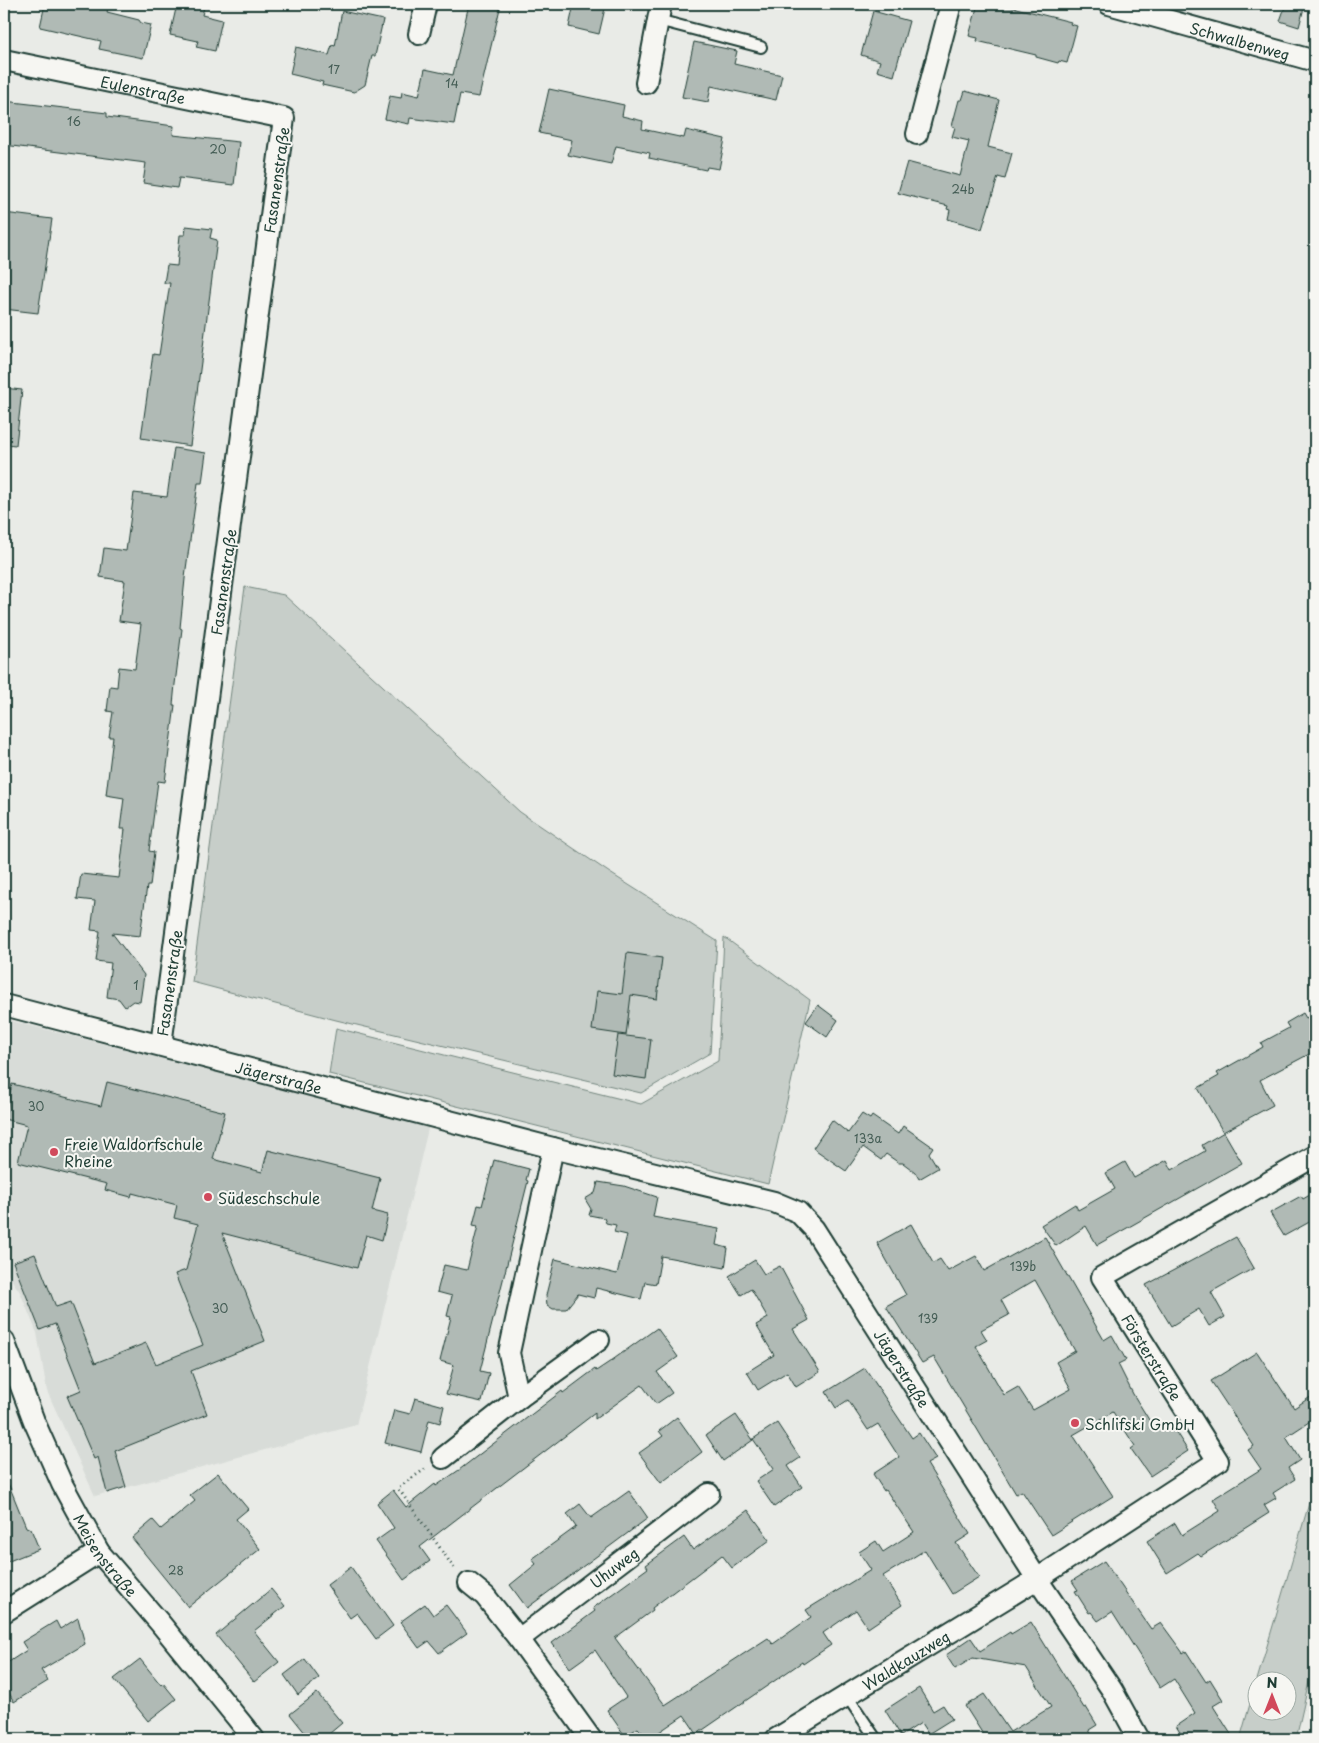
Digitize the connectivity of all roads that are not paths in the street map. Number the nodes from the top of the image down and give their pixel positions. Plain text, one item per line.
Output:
1 (426, 4) edge
2 (952, 4) edge
3 (1109, 4) edge
4 (660, 12) edge
5 (419, 34) dead end
6 (762, 47) dead end
7 (4, 60) edge
8 (1315, 61) edge
9 (646, 83) dead end
10 (284, 118) joint
11 (917, 134) dead end
12 (4, 1005) edge
13 (161, 1045) junction
14 (554, 1148) junction
15 (1315, 1156) edge
16 (4, 1340) edge
17 (599, 1340) dead end
18 (519, 1398) junction
19 (442, 1458) road end
20 (709, 1494) dead end
21 (99, 1552) junction
22 (1037, 1579) junction
23 (469, 1583) road end
24 (4, 1612) edge
25 (519, 1639) junction
26 (848, 1696) junction
27 (254, 1739) edge
28 (592, 1739) edge
29 (776, 1739) edge
30 (876, 1739) edge
31 (1139, 1739) edge

1 - 5 street
2 - 11 street
3 - 8 street, Schwalbenweg
4 - 6 lane
4 - 9 street
7 - 10 street, Eulenstraße
10 - 13 street, Fasanenstraße
12 - 13 street, Jägerstraße
13 - 14 street, Jägerstraße
14 - 18 street
14 - 22 street, Jägerstraße
15 - 22 street, Försterstraße
16 - 21 street, Meisenstraße
17 - 18 street
18 - 19 street
20 - 25 street, Uhuweg
21 - 24 street
21 - 27 street, Meisenstraße
22 - 26 street, Waldkauzweg
22 - 31 street, Jägerstraße
23 - 25 street
25 - 28 street
26 - 29 street, Waldkauzweg
26 - 30 lane

